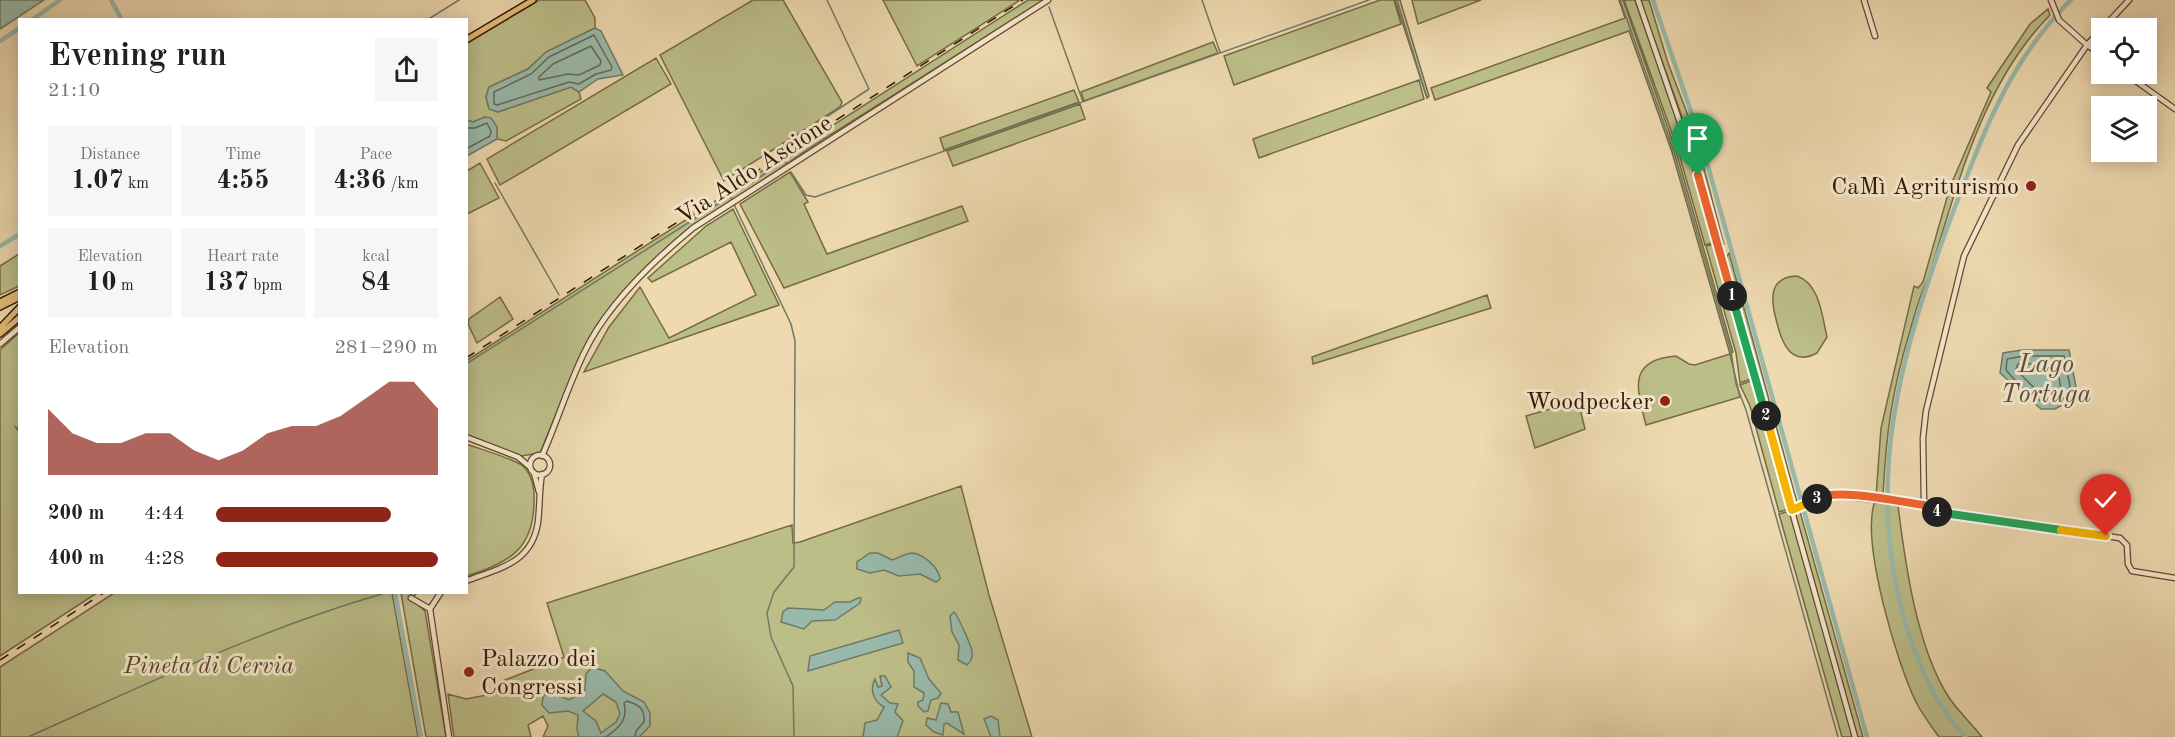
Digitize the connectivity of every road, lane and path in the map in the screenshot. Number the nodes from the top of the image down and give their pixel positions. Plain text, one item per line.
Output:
1 (533, 0) edge
2 (1048, 0) edge
3 (1638, 0) edge
4 (1864, 0) edge
5 (2129, 0) edge
6 (2052, 2) edge
7 (1875, 36) dead end
8 (468, 38) edge
9 (2087, 45) junction
10 (2091, 48) edge
11 (2140, 84) edge
12 (2175, 109) edge
13 (18, 293) edge
14 (18, 298) edge
15 (0, 302) edge
16 (0, 307) edge
17 (18, 309) edge
18 (18, 319) edge
19 (0, 328) edge
20 (18, 329) edge
21 (0, 334) edge
22 (0, 344) edge
23 (551, 435) junction
24 (468, 438) edge
25 (542, 456) junction
26 (518, 458) junction
27 (533, 458) junction
28 (548, 460) junction
29 (530, 467) junction
30 (534, 473) junction
31 (542, 474) junction
32 (540, 501) junction
33 (1924, 505) junction
34 (1794, 509) junction
35 (2175, 578) edge
36 (468, 580) edge
37 (440, 594) edge
38 (411, 598) dead end
39 (430, 609) junction
40 (449, 737) edge
41 (1855, 737) edge

1 - 8 main road
2 - 23 street, Via Aldo Ascione
3 - 34 street
4 - 7 street
5 - 9 street
6 - 9 street
9 - 10 street
9 - 33 street
11 - 12 street
13 - 15 main road
14 - 16 main road
17 - 19 main road
18 - 21 main road
20 - 22 street
23 - 25 street, Via Aldo Ascione
23 - 28 street, Via Aldo Ascione
24 - 26 street
25 - 27 street
25 - 28 street
26 - 27 street
26 - 29 street
27 - 29 street
28 - 31 street
29 - 30 street
30 - 31 street
30 - 32 street
31 - 32 street
32 - 36 street
33 - 34 street
33 - 35 street
34 - 41 street
37 - 39 street
38 - 39 street
39 - 40 street

